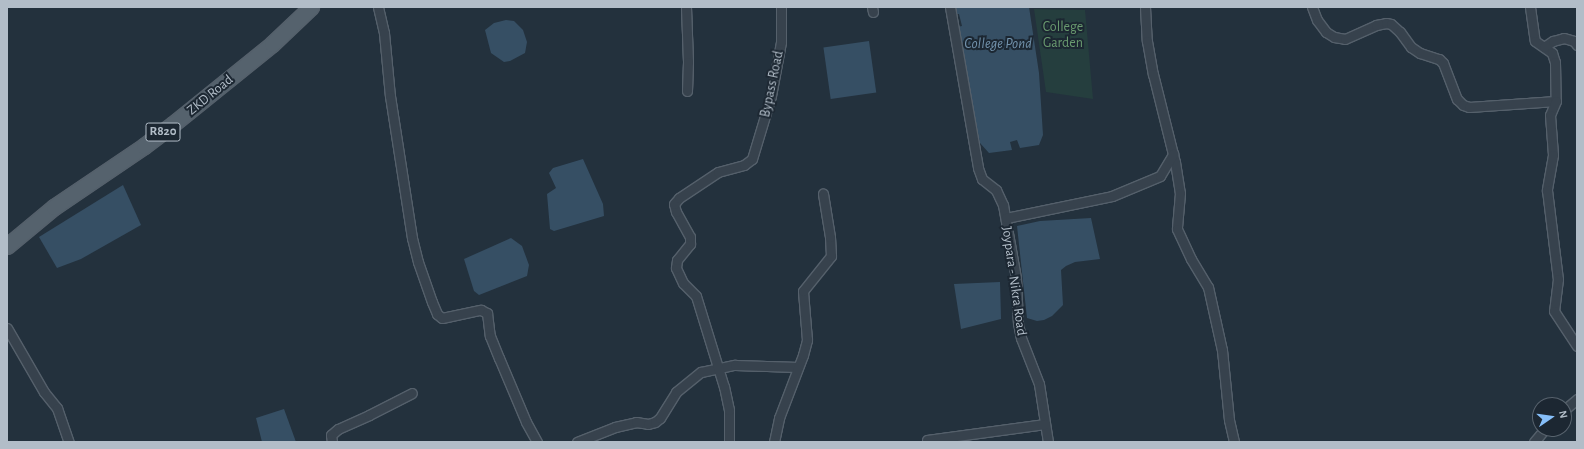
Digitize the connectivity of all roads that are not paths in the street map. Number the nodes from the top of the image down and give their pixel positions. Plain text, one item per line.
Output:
1 (311, 7) edge
2 (378, 7) edge
3 (686, 7) edge
4 (781, 7) edge
5 (950, 7) edge
6 (1145, 7) edge
7 (1312, 7) edge
8 (1530, 7) edge
9 (1577, 45) edge
10 (1544, 47) junction
11 (687, 91) dead end
12 (1556, 101) junction
13 (1173, 154) junction
14 (823, 194) dead end
15 (1006, 218) junction
16 (7, 246) edge
17 (7, 328) edge
18 (1577, 346) edge
19 (798, 367) junction
20 (717, 368) junction
21 (412, 393) dead end
22 (1045, 424) junction
23 (927, 440) dead end
24 (68, 442) edge
25 (332, 442) edge
26 (537, 442) edge
27 (577, 442) edge
28 (729, 442) edge
29 (774, 442) edge
30 (1048, 442) edge
31 (1234, 442) edge

1 - 16 main road, ZKD Road / R820
2 - 26 street
3 - 11 street
4 - 20 street, Bypass Road
5 - 15 street, Joypara - Nikra Road
6 - 13 street
7 - 12 street
8 - 10 street
9 - 10 street
10 - 12 street
12 - 18 street
13 - 15 street
13 - 31 street
14 - 19 street
15 - 22 street, Joypara - Nikra Road
17 - 24 street
19 - 20 street
19 - 29 street
20 - 27 street
20 - 28 street
21 - 25 street
22 - 23 street
22 - 30 street, Joypara - Nikra Road

